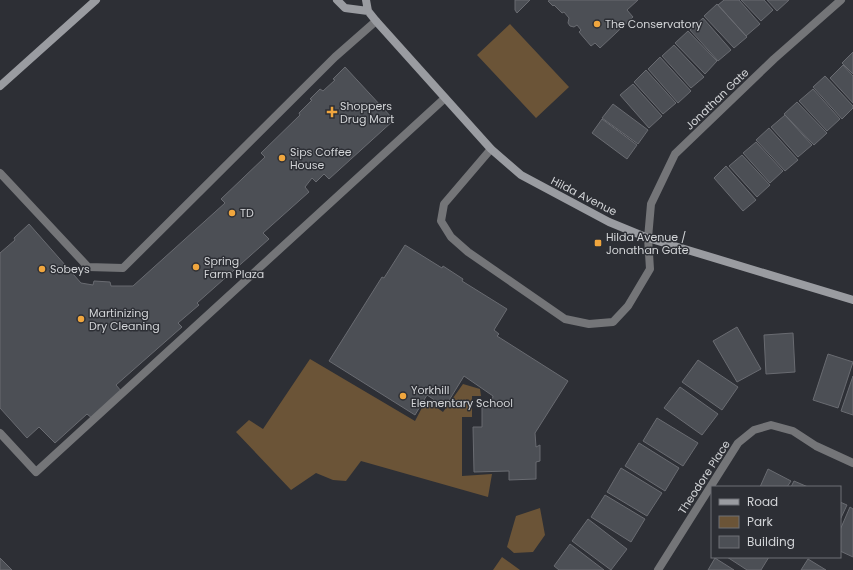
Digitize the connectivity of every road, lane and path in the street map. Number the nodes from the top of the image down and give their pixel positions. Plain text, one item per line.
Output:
1 (96, 0) edge
2 (337, 0) edge
3 (366, 0) edge
4 (841, 0) edge
5 (368, 11) junction
6 (376, 21) junction
7 (0, 86) edge
8 (445, 98) junction
9 (491, 149) junction
10 (0, 172) edge
11 (648, 238) junction
12 (853, 300) edge
13 (0, 433) edge
14 (853, 463) edge
15 (711, 486) edge
16 (711, 487) edge
17 (658, 570) edge

1 - 7 street
2 - 5 street
3 - 5 street, Hilda Avenue
4 - 11 street, Jonathan Gate
5 - 6 street, Hilda Avenue
6 - 8 street, Hilda Avenue
6 - 10 street
8 - 9 street, Hilda Avenue
8 - 13 street
9 - 11 street, Hilda Avenue
9 - 11 street, Jonathan Gate
11 - 12 street, Hilda Avenue
14 - 15 street, Theodore Place
16 - 17 street, Theodore Place

